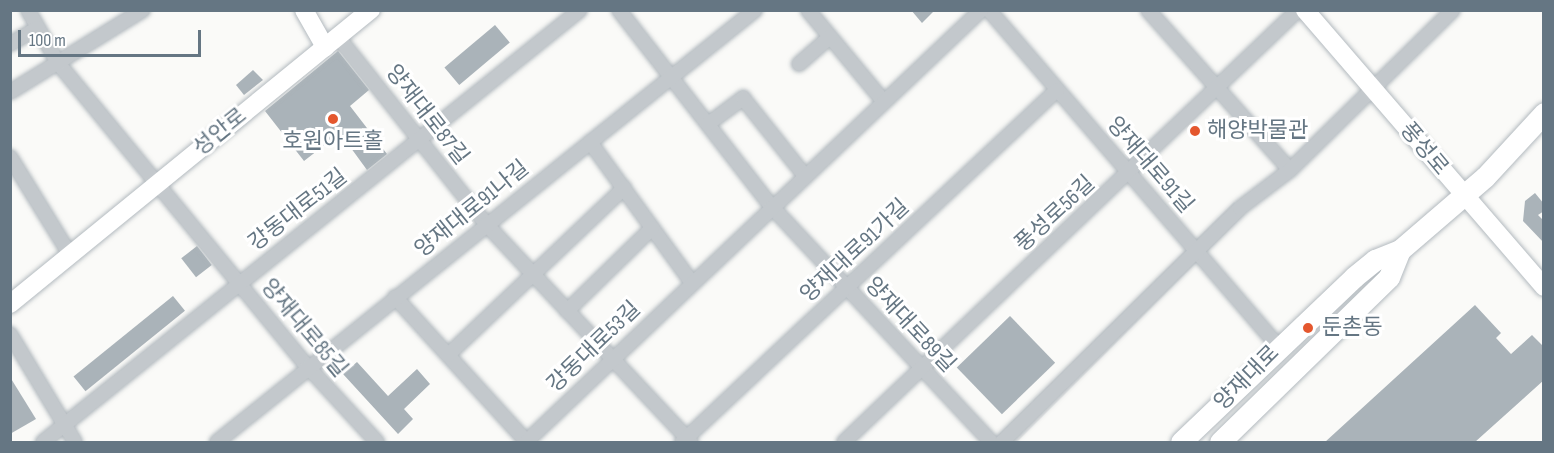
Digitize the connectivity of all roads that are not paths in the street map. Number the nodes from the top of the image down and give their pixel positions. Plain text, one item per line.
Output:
1 (28, 10) edge
2 (143, 10) edge
3 (304, 10) edge
4 (371, 10) edge
5 (580, 10) edge
6 (620, 10) edge
7 (755, 10) edge
8 (808, 10) edge
9 (981, 10) edge
10 (989, 10) edge
11 (1148, 10) edge
12 (1298, 10) edge
13 (1305, 10) edge
14 (1453, 10) edge
15 (38, 28) junction
16 (830, 38) junction
17 (332, 42) junction
18 (10, 44) edge
19 (58, 63) junction
20 (799, 64) dead end
21 (671, 77) junction
22 (1216, 89) junction
23 (1057, 90) junction
24 (1374, 90) junction
25 (10, 92) edge
26 (884, 102) junction
27 (1544, 113) edge
28 (708, 124) junction
29 (420, 140) junction
30 (590, 142) junction
31 (10, 158) edge
32 (1290, 170) junction
33 (1129, 173) junction
34 (805, 176) junction
35 (157, 182) junction
36 (624, 189) junction
37 (1464, 195) junction
38 (772, 207) junction
39 (486, 224) junction
40 (652, 228) junction
41 (1400, 250) junction
42 (1196, 251) junction
43 (70, 256) junction
44 (532, 273) junction
45 (239, 283) junction
46 (692, 284) junction
47 (846, 287) junction
48 (1544, 287) edge
49 (395, 297) junction
50 (10, 304) edge
51 (567, 311) junction
52 (10, 334) edge
53 (1279, 346) junction
54 (448, 355) junction
55 (612, 358) junction
56 (308, 367) junction
57 (922, 369) junction
58 (65, 425) junction
59 (687, 441) edge
60 (43, 442) edge
61 (75, 442) edge
62 (218, 442) edge
63 (377, 442) edge
64 (526, 442) edge
65 (844, 442) edge
66 (991, 442) edge
67 (1002, 442) edge
68 (1181, 442) edge
69 (1220, 442) edge

1 - 15 street, 양재대로85길
2 - 19 street
3 - 17 street
4 - 17 street, 성안로
5 - 29 street, 강동대로51길
6 - 21 street, 양재대로89길
7 - 21 street, 양재대로91나길
8 - 16 street
9 - 26 street, 강동대로53길
10 - 23 street, 양재대로91길
11 - 22 street
12 - 22 street, 풍성로56길
13 - 24 street, 풍성로
14 - 24 street
15 - 18 street
15 - 19 street, 양재대로85길
16 - 20 street
16 - 26 street
17 - 29 street, 양재대로87길
17 - 35 street, 성안로
19 - 25 street
19 - 35 street, 양재대로85길
21 - 28 street, 양재대로89길
21 - 30 street, 양재대로91나길
22 - 32 street
22 - 33 street, 풍성로56길
23 - 33 street, 양재대로91길
23 - 47 street, 양재대로91가길
24 - 32 street
24 - 37 street, 풍성로
26 - 34 street, 강동대로53길
27 - 37 main road, 양재대로
28 - 34 street
28 - 38 street, 양재대로89길
29 - 39 street, 양재대로87길
29 - 45 street, 강동대로51길
30 - 36 street
30 - 39 street, 양재대로91나길
31 - 43 street
32 - 42 street
33 - 42 street, 양재대로91길
33 - 57 street, 풍성로56길
34 - 38 street, 강동대로53길
35 - 43 street, 성안로
35 - 45 street, 양재대로85길
36 - 40 street
36 - 44 street
37 - 41 main road, 양재대로
37 - 48 street, 풍성로
38 - 46 street, 강동대로53길
38 - 47 street, 양재대로89길
39 - 44 street, 양재대로87길
39 - 49 street, 양재대로91나길
40 - 46 street
40 - 51 street
41 - 53 main road, 양재대로
41 - 69 main road, 양재대로
42 - 53 street, 양재대로91길
42 - 67 street
43 - 50 street, 성안로
44 - 51 street, 양재대로87길
44 - 54 street
45 - 56 street, 양재대로85길
45 - 58 street, 강동대로51길
46 - 55 street, 강동대로53길
47 - 57 street, 양재대로89길
47 - 59 street, 양재대로91가길
49 - 54 street, 강동대로53길
49 - 56 street, 양재대로91나길
51 - 55 street, 양재대로87길
52 - 58 street
53 - 68 main road, 양재대로
54 - 64 street, 강동대로53길
55 - 59 street, 양재대로87길
55 - 64 street, 강동대로53길
56 - 62 street, 양재대로91나길
56 - 63 street, 양재대로85길
57 - 65 street, 풍성로56길
57 - 66 street, 양재대로89길
58 - 60 street, 강동대로51길
58 - 61 street

